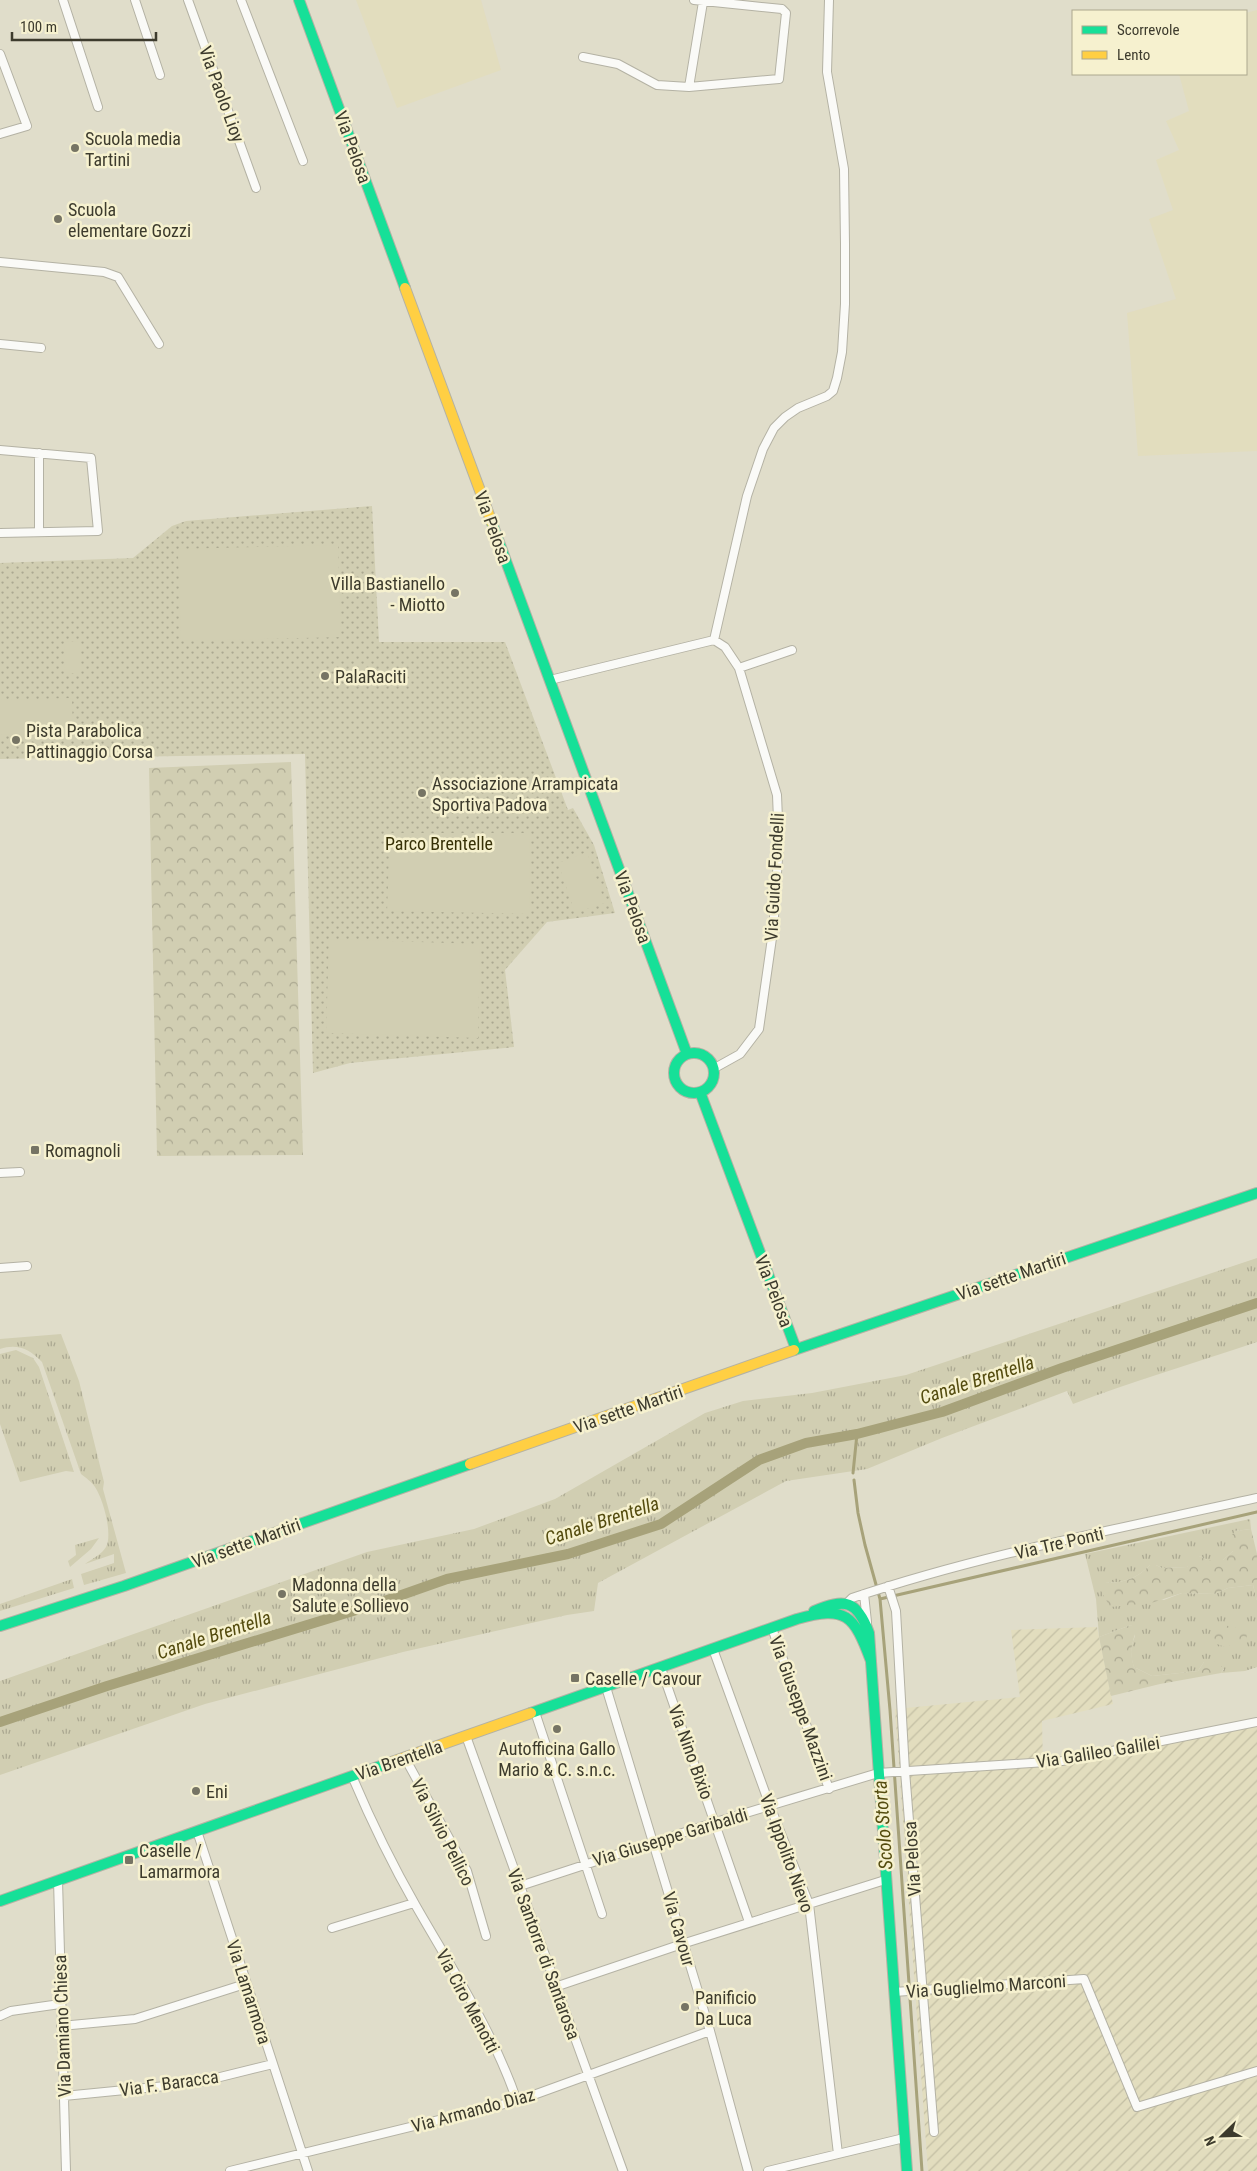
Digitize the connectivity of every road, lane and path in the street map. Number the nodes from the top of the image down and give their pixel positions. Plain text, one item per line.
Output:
1 (63, 0) edge
2 (135, 0) edge
3 (188, 0) edge
4 (241, 0) edge
5 (299, 0) edge
6 (694, 0) edge
7 (829, 0) edge
8 (703, 2) junction
9 (0, 54) edge
10 (583, 57) dead end
11 (160, 75) dead end
12 (689, 86) junction
13 (98, 106) dead end
14 (0, 134) edge
15 (303, 161) dead end
16 (256, 188) dead end
17 (0, 262) edge
18 (0, 344) edge
19 (159, 344) dead end
20 (41, 348) dead end
21 (0, 450) edge
22 (39, 454) junction
23 (39, 532) junction
24 (0, 533) edge
25 (714, 640) junction
26 (792, 650) dead end
27 (739, 668) junction
28 (550, 680) junction
29 (687, 1054) junction
30 (714, 1069) junction
31 (700, 1092) junction
32 (0, 1172) edge
33 (20, 1172) dead end
34 (1257, 1193) edge
35 (27, 1266) dead end
36 (0, 1268) edge
37 (796, 1349) junction
38 (1257, 1498) edge
39 (886, 1588) junction
40 (868, 1593) junction
41 (847, 1603) junction
42 (832, 1612) junction
43 (798, 1619) junction
44 (851, 1622) junction
45 (0, 1626) edge
46 (772, 1628) junction
47 (869, 1633) junction
48 (713, 1649) junction
49 (871, 1661) junction
50 (661, 1668) junction
51 (606, 1687) junction
52 (534, 1712) junction
53 (1257, 1722) edge
54 (466, 1736) junction
55 (405, 1758) junction
56 (905, 1771) junction
57 (881, 1773) junction
58 (352, 1776) junction
59 (829, 1789) junction
60 (770, 1806) junction
61 (716, 1822) junction
62 (197, 1831) junction
63 (654, 1842) junction
64 (586, 1863) junction
65 (58, 1880) junction
66 (885, 1880) junction
67 (520, 1886) junction
68 (0, 1901) edge
69 (414, 1903) junction
70 (809, 1904) junction
71 (602, 1914) dead end
72 (749, 1922) junction
73 (332, 1928) dead end
74 (486, 1936) dead end
75 (682, 1944) junction
76 (245, 1984) junction
77 (555, 1987) junction
78 (922, 1991) junction
79 (897, 1992) junction
80 (60, 2004) junction
81 (0, 2016) edge
82 (61, 2026) junction
83 (710, 2031) junction
84 (273, 2064) junction
85 (1257, 2071) edge
86 (588, 2076) junction
87 (64, 2096) junction
88 (517, 2101) junction
89 (934, 2132) dead end
90 (904, 2138) junction
91 (301, 2152) junction
92 (838, 2154) junction
93 (66, 2171) edge
94 (230, 2171) edge
95 (308, 2171) edge
96 (623, 2171) edge
97 (748, 2171) edge
98 (768, 2171) edge
99 (907, 2171) edge

1 - 13 street
2 - 11 street
3 - 16 street, Via Paolo Lioy
4 - 15 street
5 - 28 main road, Via Pelosa
6 - 8 street
7 - 25 street
8 - 12 street
8 - 12 street
9 - 14 street
10 - 12 street
17 - 19 street
18 - 20 street
21 - 22 street
22 - 23 street
22 - 23 street
23 - 24 street
25 - 27 street, Via Guido Fondelli
25 - 28 street
26 - 27 street
27 - 30 street, Via Guido Fondelli
28 - 29 main road, Via Pelosa
29 - 30 main road
29 - 31 main road
30 - 31 main road
31 - 37 main road, Via Pelosa
32 - 33 street
34 - 37 main road, Via sette Martiri
35 - 36 street
37 - 45 main road, Via sette Martiri
38 - 39 street, Via Tre Ponti
39 - 40 street, Via Tre Ponti
39 - 56 street, Via Pelosa
40 - 41 street
40 - 47 street, Via Pelosa
41 - 42 street
41 - 43 main road
41 - 44 street, Via Pelosa
41 - 47 main road, Via Pelosa
42 - 43 main road
42 - 44 main road
43 - 46 main road, Via Brentella
44 - 49 main road, Via Pelosa
46 - 48 main road, Via Brentella
46 - 59 street, Via Giuseppe Mazzini
47 - 49 main road, Via Pelosa
48 - 50 main road, Via Brentella
48 - 60 street, Via Ippolito Nievo
49 - 57 main road, Via Pelosa
50 - 51 main road, Via Brentella
50 - 61 street, Via Nino Bixio
51 - 52 main road, Via Brentella
51 - 63 street, Via Cavour
52 - 54 main road, Via Brentella
52 - 64 street
53 - 56 street, Via Galileo Galilei
54 - 55 main road, Via Brentella
54 - 67 street, Via Santorre di Santarosa
55 - 58 main road, Via Brentella
55 - 74 street, Via Silvio Pellico
56 - 57 street, Via Galileo Galilei
56 - 78 street, Via Pelosa
57 - 59 street, Via Giuseppe Garibaldi
57 - 66 main road, Via Pelosa
58 - 62 main road, Via Brentella
58 - 69 street, Via Ciro Menotti
59 - 60 street, Via Giuseppe Garibaldi
60 - 61 street, Via Giuseppe Garibaldi
60 - 70 street, Via Ippolito Nievo
61 - 63 street, Via Giuseppe Garibaldi
61 - 72 street, Via Nino Bixio
62 - 65 main road, Via Brentella
62 - 76 street, Via Lamarmora
63 - 64 street, Via Giuseppe Garibaldi
63 - 75 street, Via Cavour
64 - 67 street, Via Giuseppe Garibaldi
64 - 71 street
65 - 68 main road, Via Brentella
65 - 80 street, Via Damiano Chiesa
66 - 70 street
66 - 79 main road, Via Pelosa
67 - 77 street, Via Santorre di Santarosa
69 - 73 street
69 - 88 street, Via Ciro Menotti
70 - 72 street
70 - 92 street, Via Ippolito Nievo
72 - 75 street
75 - 77 street
75 - 83 street, Via Cavour
76 - 82 street
76 - 84 street, Via Lamarmora
77 - 86 street, Via Santorre di Santarosa
78 - 79 street, Via Guglielmo Marconi
78 - 85 street, Via Guglielmo Marconi
78 - 89 street, Via Pelosa
79 - 90 main road, Via Pelosa
80 - 81 street
80 - 82 street, Via Damiano Chiesa
82 - 87 street, Via Damiano Chiesa
83 - 86 street, Via Armando Diaz
83 - 97 street, Via Cavour
84 - 87 street, Via F. Baracca
84 - 91 street, Via Lamarmora
86 - 88 street, Via Armando Diaz
86 - 96 street, Via Santorre di Santarosa
87 - 93 street, Via Damiano Chiesa
88 - 91 street, Via Armando Diaz
90 - 92 street
90 - 99 main road, Via Pelosa
91 - 94 street, Via Armando Diaz
91 - 95 street, Via Lamarmora
92 - 98 street

